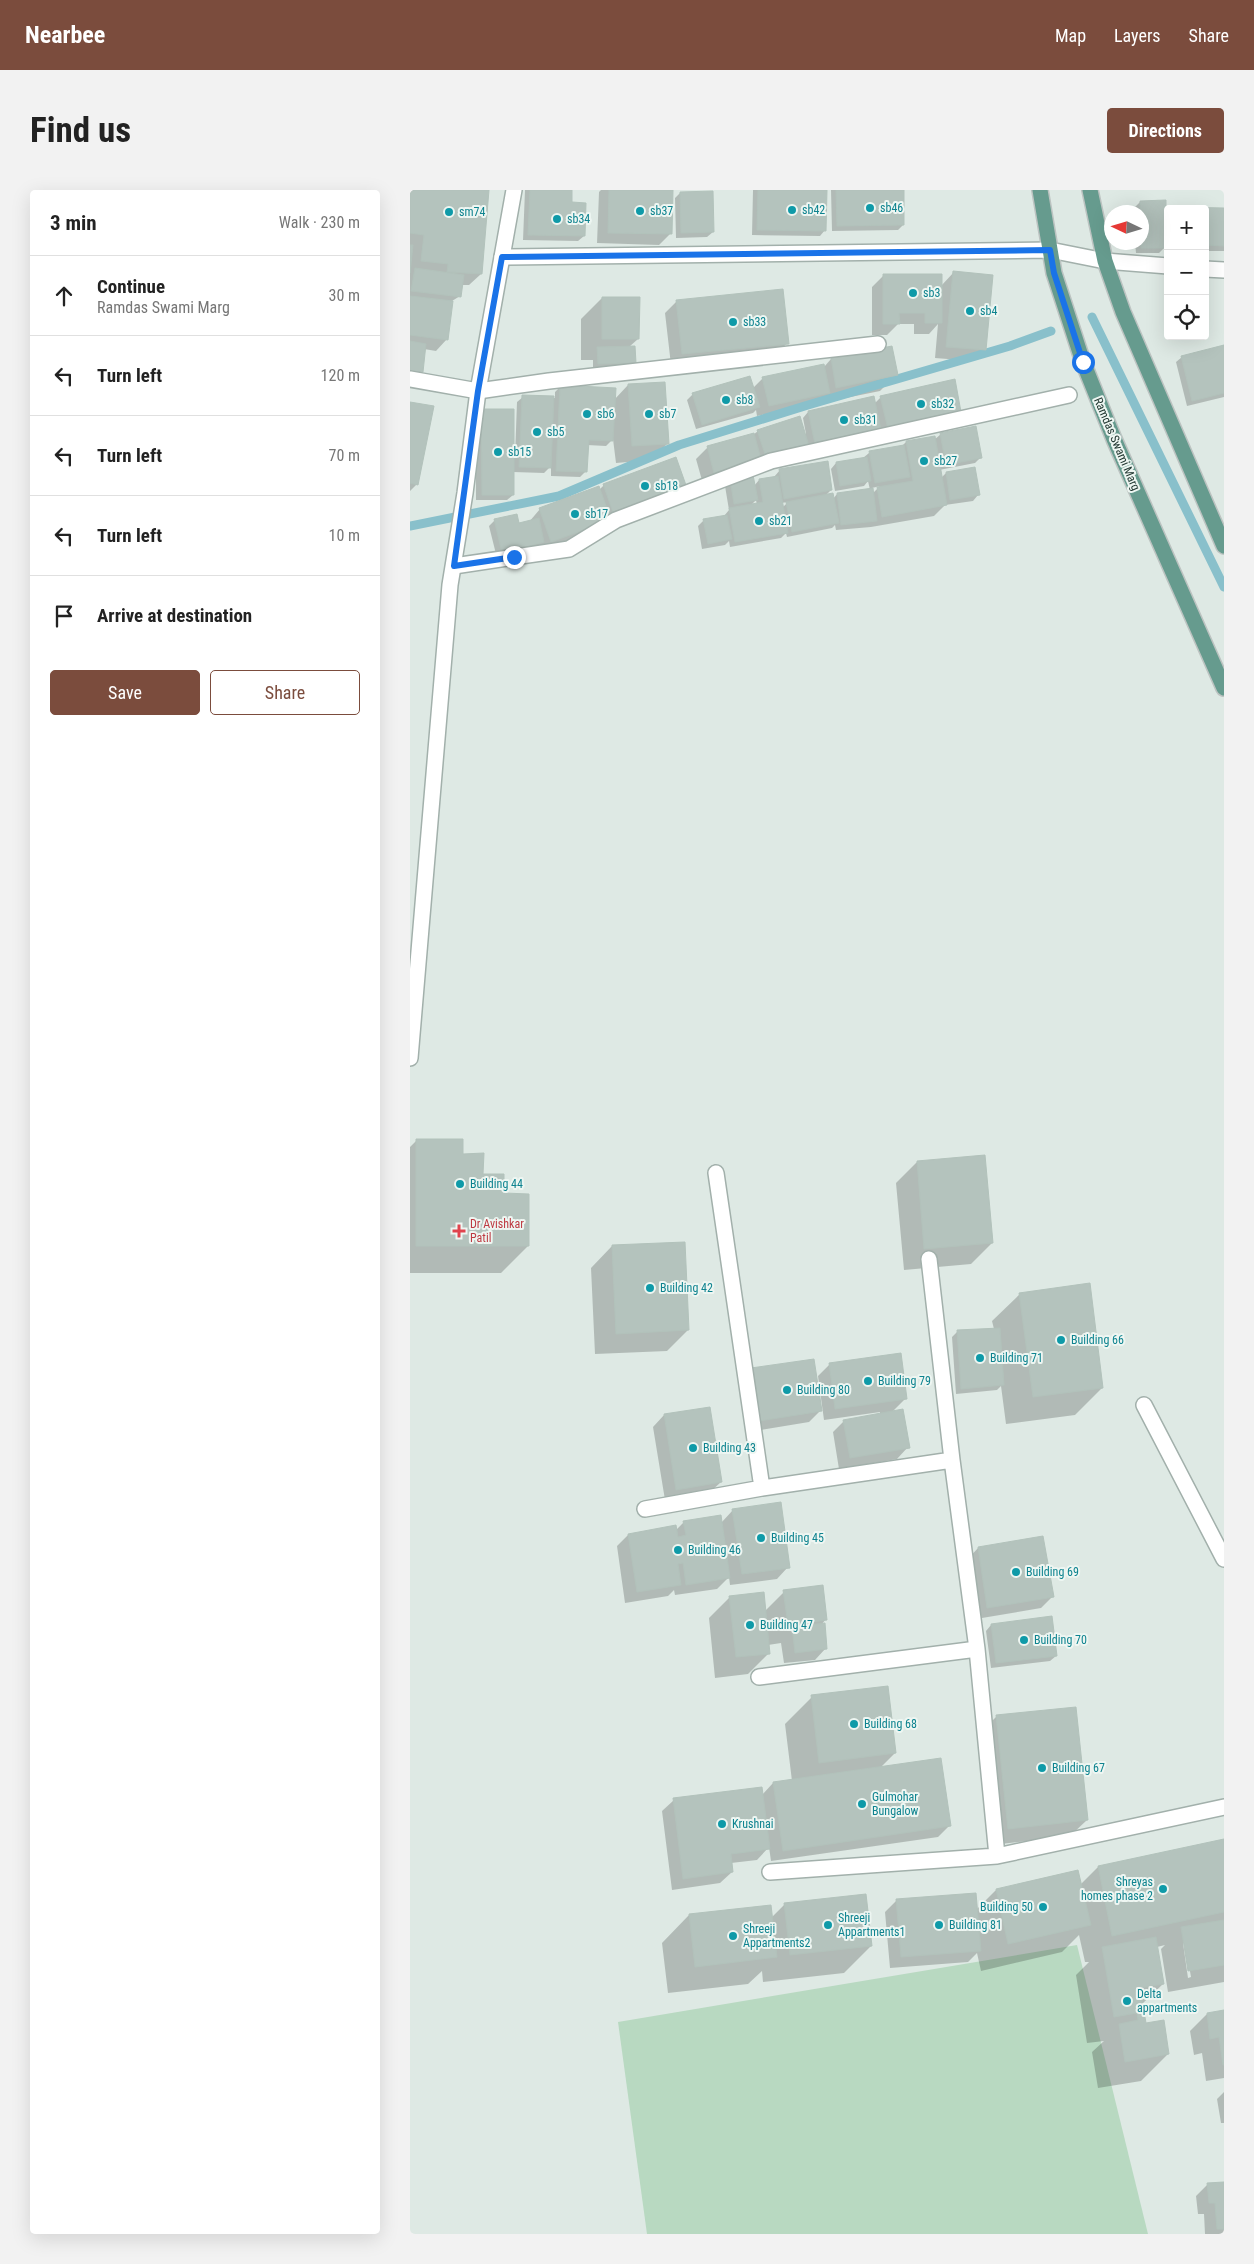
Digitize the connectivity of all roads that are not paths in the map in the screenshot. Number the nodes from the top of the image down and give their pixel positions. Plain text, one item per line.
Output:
1 (514, 190) edge
2 (1040, 190) edge
3 (1090, 190) edge
4 (1050, 250) junction
5 (502, 257) junction
6 (1105, 261) junction
7 (1164, 266) edge
8 (1209, 269) edge
9 (1224, 270) edge
10 (878, 344) dead end
11 (410, 379) edge
12 (478, 391) junction
13 (1069, 395) dead end
14 (1224, 546) edge
15 (454, 566) junction
16 (1224, 688) edge
17 (410, 1058) edge
18 (716, 1173) dead end
19 (929, 1259) dead end
20 (1144, 1405) dead end
21 (952, 1460) junction
22 (762, 1488) junction
23 (645, 1509) dead end
24 (1224, 1559) edge
25 (977, 1649) junction
26 (760, 1677) dead end
27 (1224, 1807) edge
28 (997, 1856) junction
29 (770, 1872) dead end

1 - 5 street
2 - 4 main road, Ramdas Swami Marg
3 - 6 main road
4 - 5 street
4 - 6 street
4 - 16 main road, Ramdas Swami Marg
5 - 12 street
6 - 7 street
6 - 14 main road
8 - 9 street
10 - 12 street
11 - 12 street
12 - 15 street
13 - 15 street
15 - 17 street
18 - 22 street
19 - 21 street
20 - 24 street
21 - 22 street
21 - 25 street
22 - 23 street
25 - 26 street
25 - 28 street
27 - 28 street
28 - 29 street

